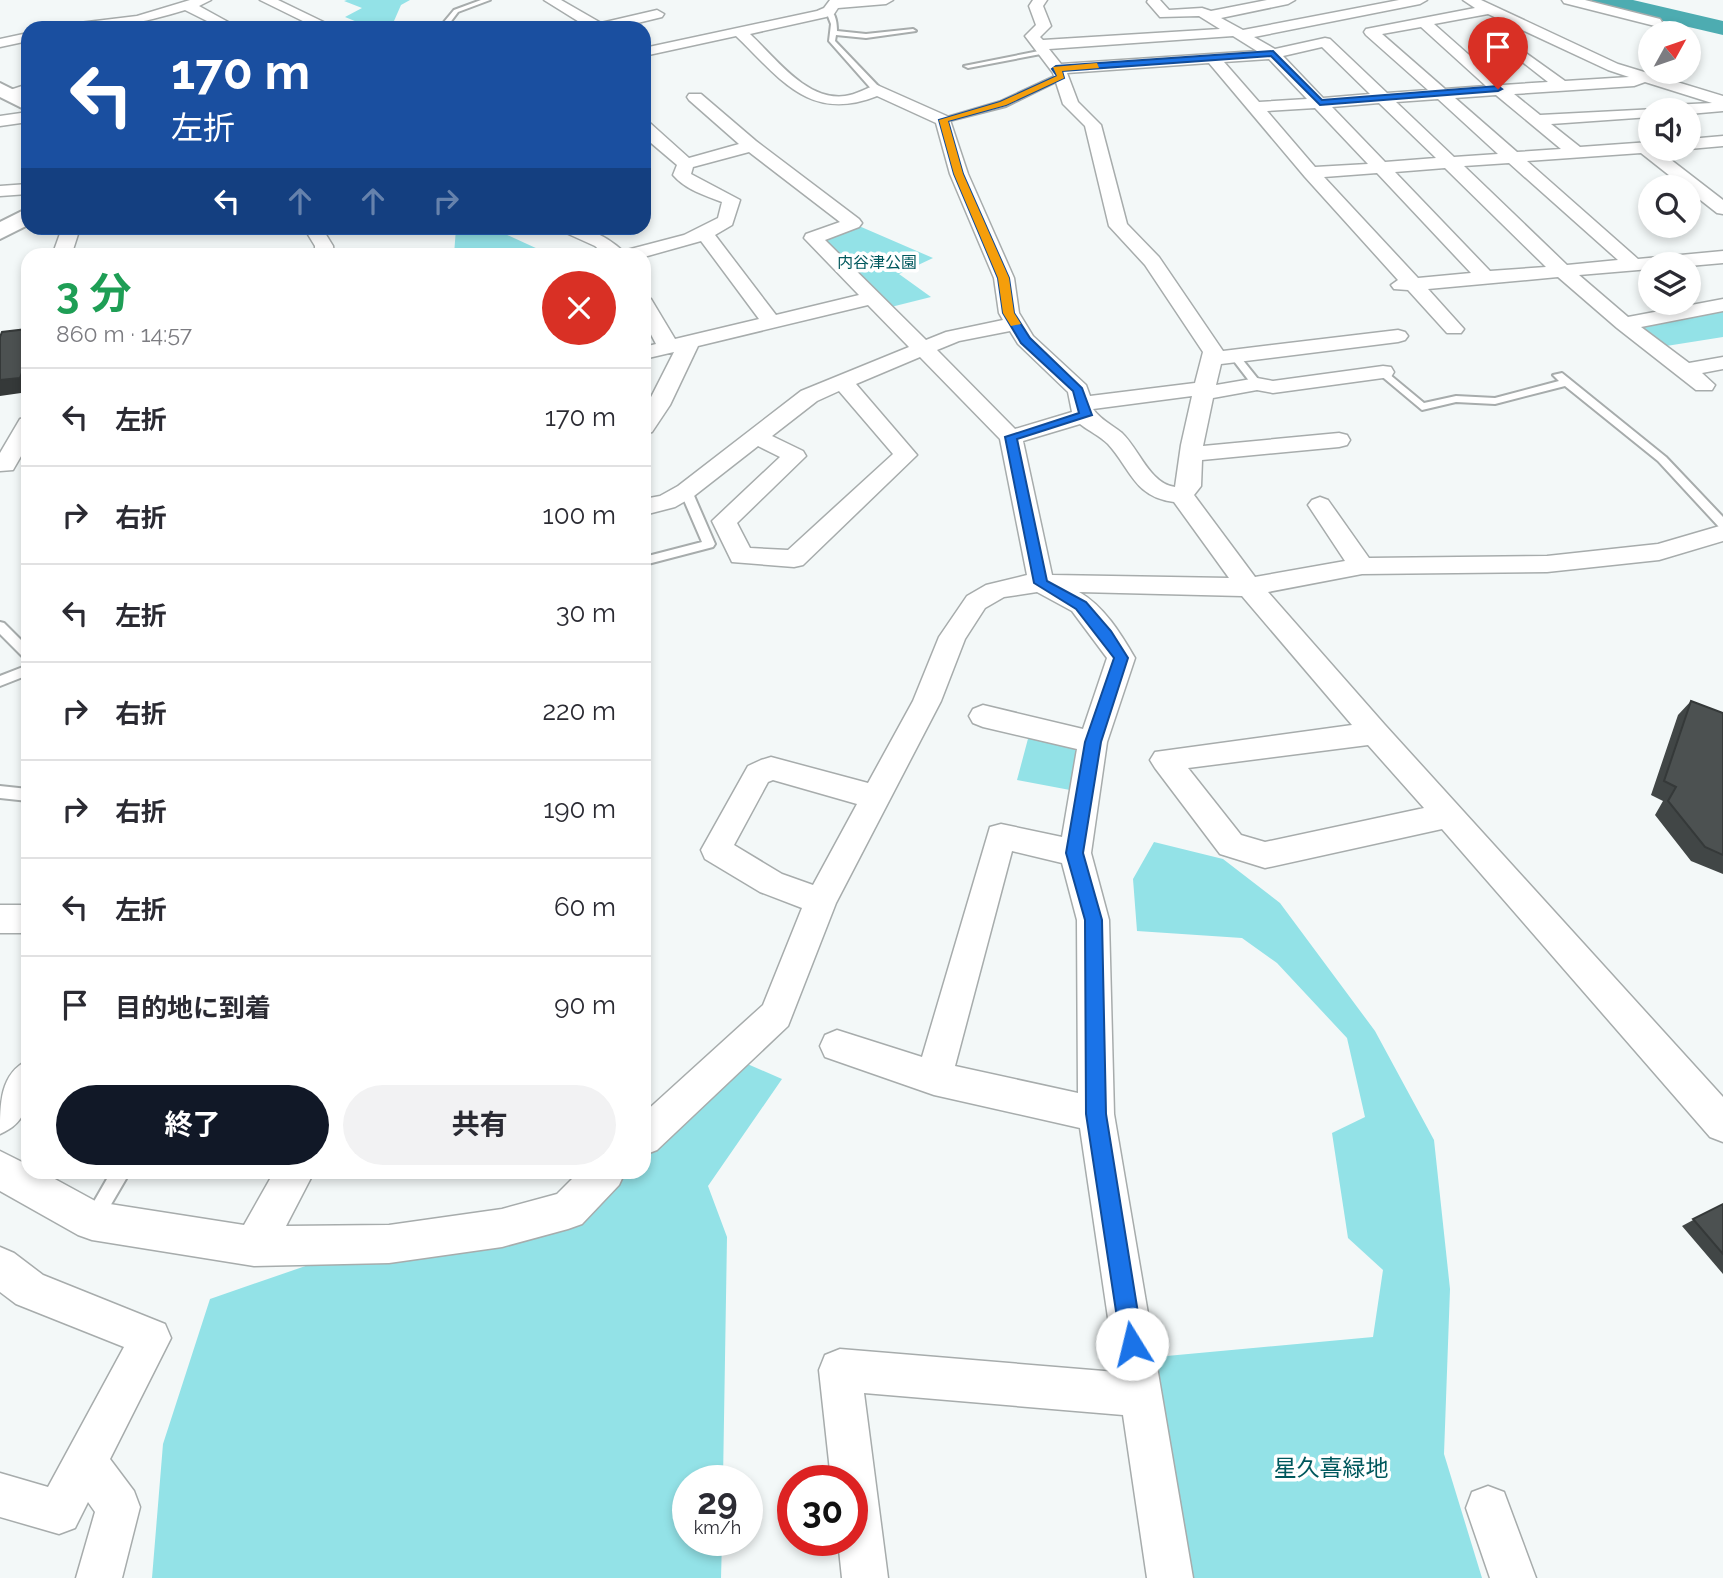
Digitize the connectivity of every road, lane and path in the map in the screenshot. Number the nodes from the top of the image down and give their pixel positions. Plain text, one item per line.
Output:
1 (204, 0) edge
2 (267, 0) edge
3 (487, 0) edge
4 (551, 0) edge
5 (886, 0) edge
6 (1040, 0) edge
7 (1288, 0) edge
8 (1420, 0) edge
9 (1470, 0) edge
10 (1569, 0) edge
11 (1153, 2) edge
12 (834, 5) edge
13 (188, 6) junction
14 (1490, 9) junction
15 (657, 14) dead end
16 (1208, 16) junction
17 (143, 21) edge
18 (218, 21) edge
19 (314, 21) edge
20 (448, 21) edge
21 (587, 21) edge
22 (628, 21) edge
23 (1652, 21) edge
24 (1424, 23) junction
25 (739, 31) junction
26 (913, 31) dead end
27 (833, 33) junction
28 (1239, 33) junction
29 (21, 38) edge
30 (1377, 38) junction
31 (0, 43) edge
32 (1331, 48) junction
33 (651, 50) edge
34 (1516, 50) dead end
35 (1273, 54) junction
36 (1213, 58) junction
37 (1050, 61) junction
38 (968, 66) dead end
39 (1638, 76) edge
40 (1638, 79) edge
41 (1666, 84) edge
42 (1562, 86) junction
43 (1498, 89) junction
44 (877, 90) junction
45 (1440, 93) junction
46 (695, 97) dead end
47 (1383, 98) junction
48 (1723, 101) edge
49 (1320, 103) junction
50 (1256, 107) junction
51 (1723, 107) edge
52 (1701, 108) edge
53 (1638, 113) edge
54 (21, 118) edge
55 (943, 120) junction
56 (1536, 120) junction
57 (0, 121) edge
58 (651, 137) edge
59 (1715, 142) edge
60 (752, 146) junction
61 (1638, 148) edge
62 (1577, 153) junction
63 (1723, 155) edge
64 (1513, 158) junction
65 (1664, 161) edge
66 (1449, 162) junction
67 (686, 164) junction
68 (1381, 168) junction
69 (1311, 173) junction
70 (21, 190) edge
71 (0, 191) edge
72 (1723, 209) edge
73 (21, 219) edge
74 (0, 232) edge
75 (705, 234) junction
76 (586, 235) edge
77 (608, 248) edge
78 (651, 249) edge
79 (1723, 257) edge
80 (1634, 265) junction
81 (1562, 271) junction
82 (1486, 278) junction
83 (1407, 285) junction
84 (871, 298) junction
85 (1723, 305) edge
86 (651, 317) edge
87 (769, 320) junction
88 (1015, 324) junction
89 (1624, 324) junction
90 (1454, 329) dead end
91 (1398, 336) dead end
92 (690, 341) junction
93 (1354, 341) junction
94 (668, 346) junction
95 (922, 349) junction
96 (651, 351) edge
97 (1223, 358) junction
98 (1723, 363) edge
99 (1685, 370) junction
100 (1383, 372) junction
101 (841, 381) junction
102 (1256, 384) junction
103 (1704, 385) dead end
104 (1203, 391) junction
105 (652, 407) edge
106 (1083, 409) junction
107 (755, 436) junction
108 (21, 437) edge
109 (1011, 437) junction
110 (1339, 440) dead end
111 (1191, 454) junction
112 (3, 470) edge
113 (686, 491) junction
114 (1181, 495) junction
115 (651, 505) edge
116 (1320, 505) dead end
117 (1723, 524) edge
118 (1723, 533) edge
119 (651, 559) edge
120 (1362, 566) junction
121 (1041, 583) junction
122 (1250, 587) junction
123 (0, 626) edge
124 (21, 648) edge
125 (21, 673) edge
126 (0, 681) edge
127 (982, 716) dead end
128 (1375, 733) junction
129 (1093, 742) junction
130 (0, 792) edge
131 (21, 794) edge
132 (875, 797) junction
133 (1446, 816) junction
134 (1075, 853) junction
135 (821, 901) junction
136 (836, 1046) dead end
137 (934, 1078) junction
138 (21, 1087) edge
139 (1096, 1114) junction
140 (0, 1116) edge
141 (1723, 1124) edge
142 (651, 1131) edge
143 (0, 1170) edge
144 (117, 1179) edge
145 (291, 1179) edge
146 (599, 1179) edge
147 (92, 1221) junction
148 (254, 1246) junction
149 (0, 1267) edge
150 (1140, 1395) junction
151 (86, 1462) junction
152 (0, 1495) edge
153 (1488, 1508) dead end
154 (99, 1578) edge
155 (865, 1578) edge
156 (1170, 1578) edge
157 (1513, 1578) edge

1 - 13 street
2 - 19 street
3 - 20 lane
4 - 21 street
5 - 12 street
6 - 37 street
7 - 16 street
8 - 28 street
9 - 14 street
10 - 23 street
11 - 16 street
12 - 25 street
12 - 27 lane
13 - 17 street
13 - 18 street
14 - 24 street
14 - 39 street
15 - 22 street
16 - 28 street
24 - 30 street
24 - 43 street
25 - 33 street
25 - 44 street
26 - 27 lane
27 - 44 lane
28 - 35 street
28 - 37 street
29 - 31 street
30 - 32 street
30 - 45 street
32 - 35 street
32 - 47 street
34 - 42 street
35 - 36 street
35 - 49 street
36 - 37 street
36 - 50 street
37 - 38 lane
37 - 55 lane
37 - 97 street
40 - 42 street
41 - 48 street
42 - 43 street
43 - 45 street
43 - 56 street
44 - 55 street
45 - 47 street
45 - 64 street
46 - 60 street
47 - 49 street
47 - 66 street
49 - 50 street
49 - 68 street
50 - 69 street
51 - 52 street
53 - 56 street
54 - 57 street
55 - 88 street
56 - 62 street
58 - 67 street
59 - 63 street
60 - 67 street
60 - 84 street
61 - 62 street
62 - 64 street
64 - 66 street
64 - 80 street
65 - 72 street
66 - 68 street
66 - 81 street
67 - 75 street
68 - 69 street
68 - 82 street
69 - 83 street
70 - 71 street
73 - 74 street
75 - 78 street
75 - 87 street
76 - 77 street
79 - 80 street
80 - 81 street
81 - 82 street
81 - 89 street
82 - 83 street
83 - 90 street
84 - 87 street
84 - 95 street
85 - 89 street
86 - 94 street
87 - 92 street
88 - 95 street
88 - 106 street
89 - 99 street
91 - 93 street
92 - 94 street
92 - 105 street
93 - 97 street
93 - 100 street
94 - 96 street
95 - 101 street
95 - 109 street
97 - 102 lane
97 - 104 street
98 - 99 street
99 - 103 street
100 - 102 street
100 - 117 lane
101 - 107 street
101 - 107 street
102 - 104 street
104 - 106 street
104 - 111 street
106 - 109 street
106 - 114 street
107 - 113 street
108 - 112 street
109 - 121 street
110 - 111 street
111 - 114 street
113 - 115 street
113 - 119 lane
114 - 122 street
116 - 120 street
118 - 120 street
120 - 122 street
121 - 122 street
121 - 129 street
121 - 132 street
122 - 128 street
123 - 124 lane
125 - 126 lane
127 - 129 street
128 - 133 street
128 - 133 street
129 - 134 street
130 - 131 lane
132 - 135 street
132 - 135 street
133 - 141 street
134 - 137 street
134 - 139 street
135 - 142 street
136 - 137 street
137 - 139 street
138 - 140 street
139 - 150 street
143 - 147 street
144 - 147 lane
145 - 148 street
146 - 148 street
147 - 148 street
149 - 151 street
150 - 155 street
150 - 156 street
151 - 152 street
151 - 154 street
153 - 157 street

